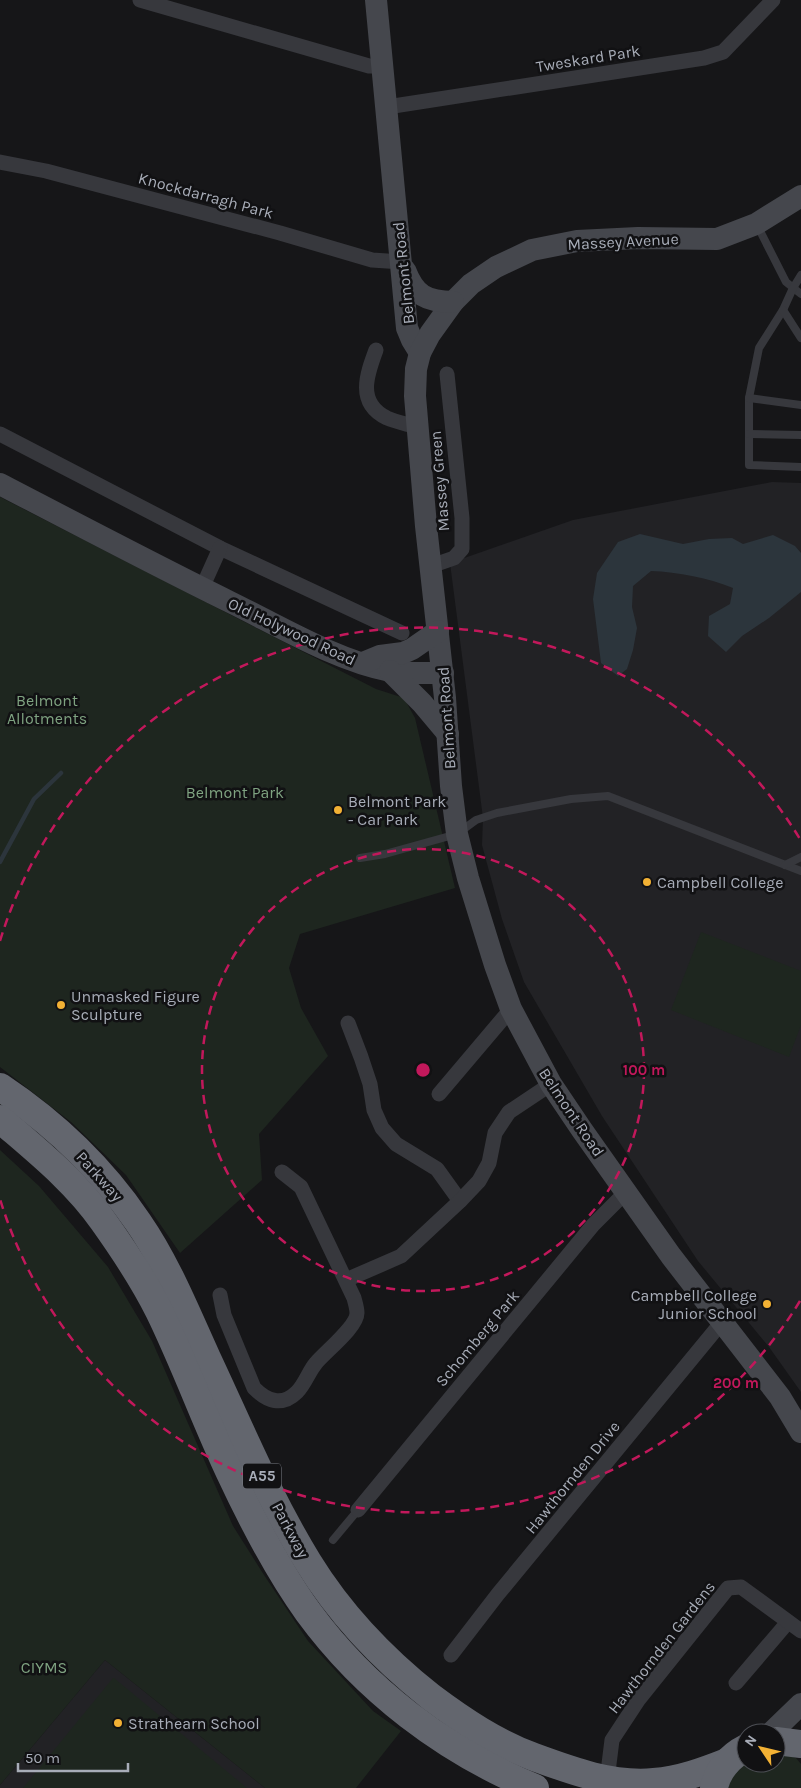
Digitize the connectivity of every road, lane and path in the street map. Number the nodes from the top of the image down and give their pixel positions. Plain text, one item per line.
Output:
1 (140, 0) edge
2 (376, 0) edge
3 (773, 0) edge
4 (382, 66) junction
5 (386, 107) junction
6 (0, 162) edge
7 (801, 196) edge
8 (756, 224) junction
9 (402, 262) junction
10 (801, 276) edge
11 (793, 288) junction
12 (801, 294) edge
13 (453, 302) junction
14 (783, 310) junction
15 (801, 338) edge
16 (376, 350) dead end
17 (420, 353) junction
18 (447, 374) dead end
19 (749, 398) junction
20 (801, 405) edge
21 (417, 427) junction
22 (0, 434) edge
23 (749, 434) junction
24 (801, 436) edge
25 (801, 467) edge
26 (0, 484) edge
27 (220, 548) junction
28 (431, 566) junction
29 (202, 588) junction
30 (438, 631) junction
31 (402, 633) dead end
32 (362, 664) junction
33 (390, 671) junction
34 (443, 673) junction
35 (448, 734) junction
36 (457, 834) junction
37 (801, 856) edge
38 (360, 858) dead end
39 (785, 865) junction
40 (801, 871) edge
41 (511, 1009) junction
42 (348, 1024) dead end
43 (551, 1084) junction
44 (0, 1087) edge
45 (440, 1094) dead end
46 (0, 1119) edge
47 (282, 1172) dead end
48 (626, 1192) junction
49 (460, 1201) junction
50 (346, 1280) junction
51 (220, 1295) dead end
52 (722, 1322) junction
53 (801, 1432) edge
54 (358, 1510) joint
55 (333, 1540) dead end
56 (788, 1622) junction
57 (801, 1631) edge
58 (451, 1655) dead end
59 (736, 1684) dead end
60 (801, 1704) edge
61 (781, 1723) edge
62 (786, 1742) edge
63 (801, 1744) edge
64 (736, 1755) edge
65 (736, 1756) edge
66 (607, 1780) junction
67 (535, 1788) edge
68 (714, 1788) edge

1 - 4 street
2 - 4 main road, Belmont Road
3 - 5 street, Tweskard Park
4 - 5 main road, Belmont Road
5 - 9 main road, Belmont Road
6 - 9 street, Knockdarragh Park
7 - 8 main road, Massey Avenue
8 - 11 lane
8 - 13 main road, Massey Avenue
9 - 13 main road
9 - 17 main road, Belmont Road
10 - 11 lane
11 - 12 lane
11 - 14 lane
13 - 17 main road, Massey Avenue
14 - 15 lane
14 - 19 lane
16 - 21 street
17 - 21 main road, Belmont Road
18 - 28 street, Massey Green
19 - 20 lane
19 - 23 lane
21 - 28 main road, Belmont Road
22 - 27 street
23 - 24 lane
23 - 25 lane
26 - 29 main road, Old Holywood Road
27 - 29 street
27 - 31 street
28 - 30 main road, Belmont Road
29 - 32 main road, Old Holywood Road
30 - 32 main road
30 - 34 main road, Belmont Road
32 - 33 main road, Old Holywood Road
33 - 34 main road, Old Holywood Road
33 - 35 main road
34 - 35 main road, Belmont Road
35 - 36 main road, Belmont Road
36 - 38 lane
36 - 39 lane
36 - 41 main road, Belmont Road
37 - 39 lane
39 - 40 lane
41 - 43 main road, Belmont Road
41 - 45 street
42 - 49 street
43 - 48 main road, Belmont Road
43 - 49 street
44 - 66 highway, Parkway / A55
46 - 67 highway, Parkway / A55
47 - 50 street
48 - 52 main road, Belmont Road
48 - 54 street, Schomberg Park
49 - 50 street
50 - 51 street
52 - 53 main road, Belmont Road
52 - 58 street, Hawthornden Drive
54 - 55 lane
56 - 57 street, Hawthornden Gardens
56 - 59 street
56 - 66 street, Hawthornden Gardens
60 - 61 main road
62 - 63 highway
64 - 66 highway, Parkway / A55
65 - 68 highway, A55

